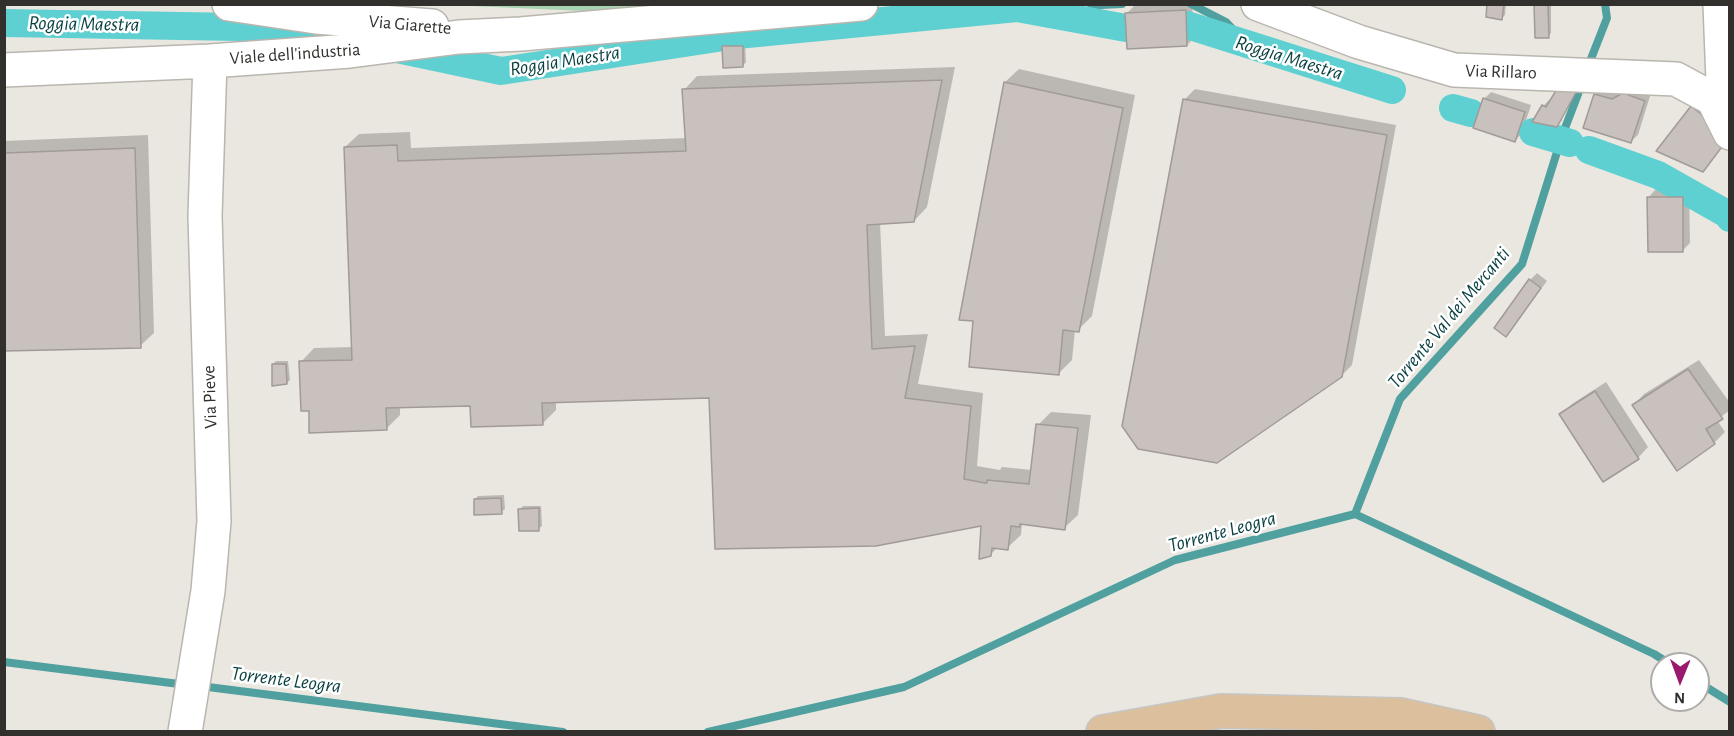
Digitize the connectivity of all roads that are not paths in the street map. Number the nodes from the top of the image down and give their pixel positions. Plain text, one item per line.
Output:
1 (229, 4) edge
2 (861, 4) edge
3 (1258, 4) edge
4 (1720, 4) edge
5 (521, 34) junction
6 (210, 61) junction
7 (4, 70) edge
8 (1713, 99) junction
9 (1730, 133) edge
10 (186, 725) edge
11 (1102, 732) edge
12 (1478, 732) edge

1 - 5 street, Via Giarette
2 - 5 street, Viale dell'industria
3 - 8 street, Via Rillaro
4 - 8 street
5 - 6 street, Viale dell'industria
6 - 7 street, Viale dell'industria
6 - 10 street, Via Pieve
8 - 9 street
11 - 12 main road

